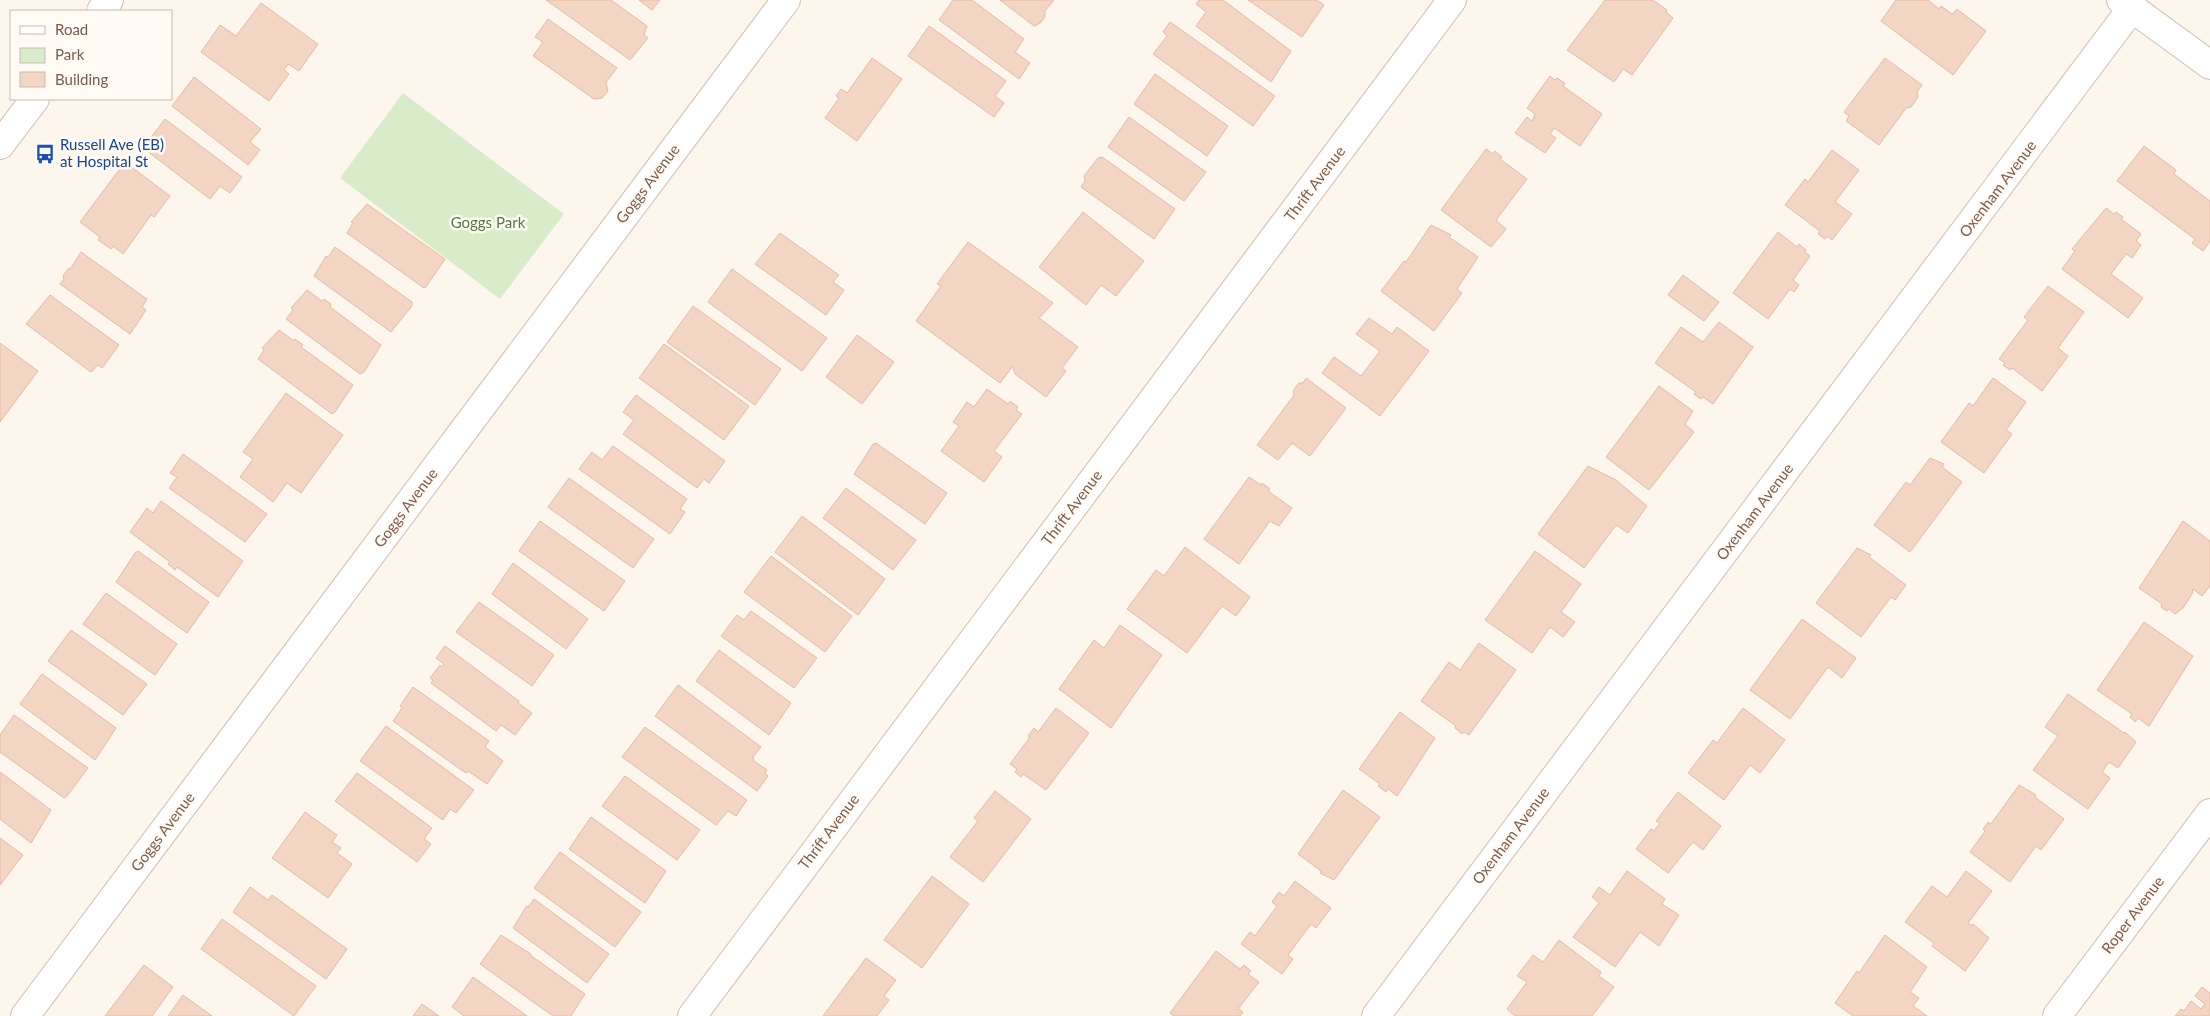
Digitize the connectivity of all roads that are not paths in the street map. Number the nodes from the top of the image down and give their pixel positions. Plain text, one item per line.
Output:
1 (786, 0) edge
2 (1452, 0) edge
3 (2127, 4) edge
4 (2210, 65) edge
5 (34, 100) edge
6 (0, 145) edge
7 (2210, 813) edge
8 (25, 1016) edge
9 (692, 1016) edge
10 (1376, 1016) edge
11 (2057, 1016) edge

1 - 8 street, Goggs Avenue
2 - 9 street, Thrift Avenue
3 - 4 street
3 - 10 street, Oxenham Avenue
5 - 6 street
7 - 11 street, Roper Avenue

